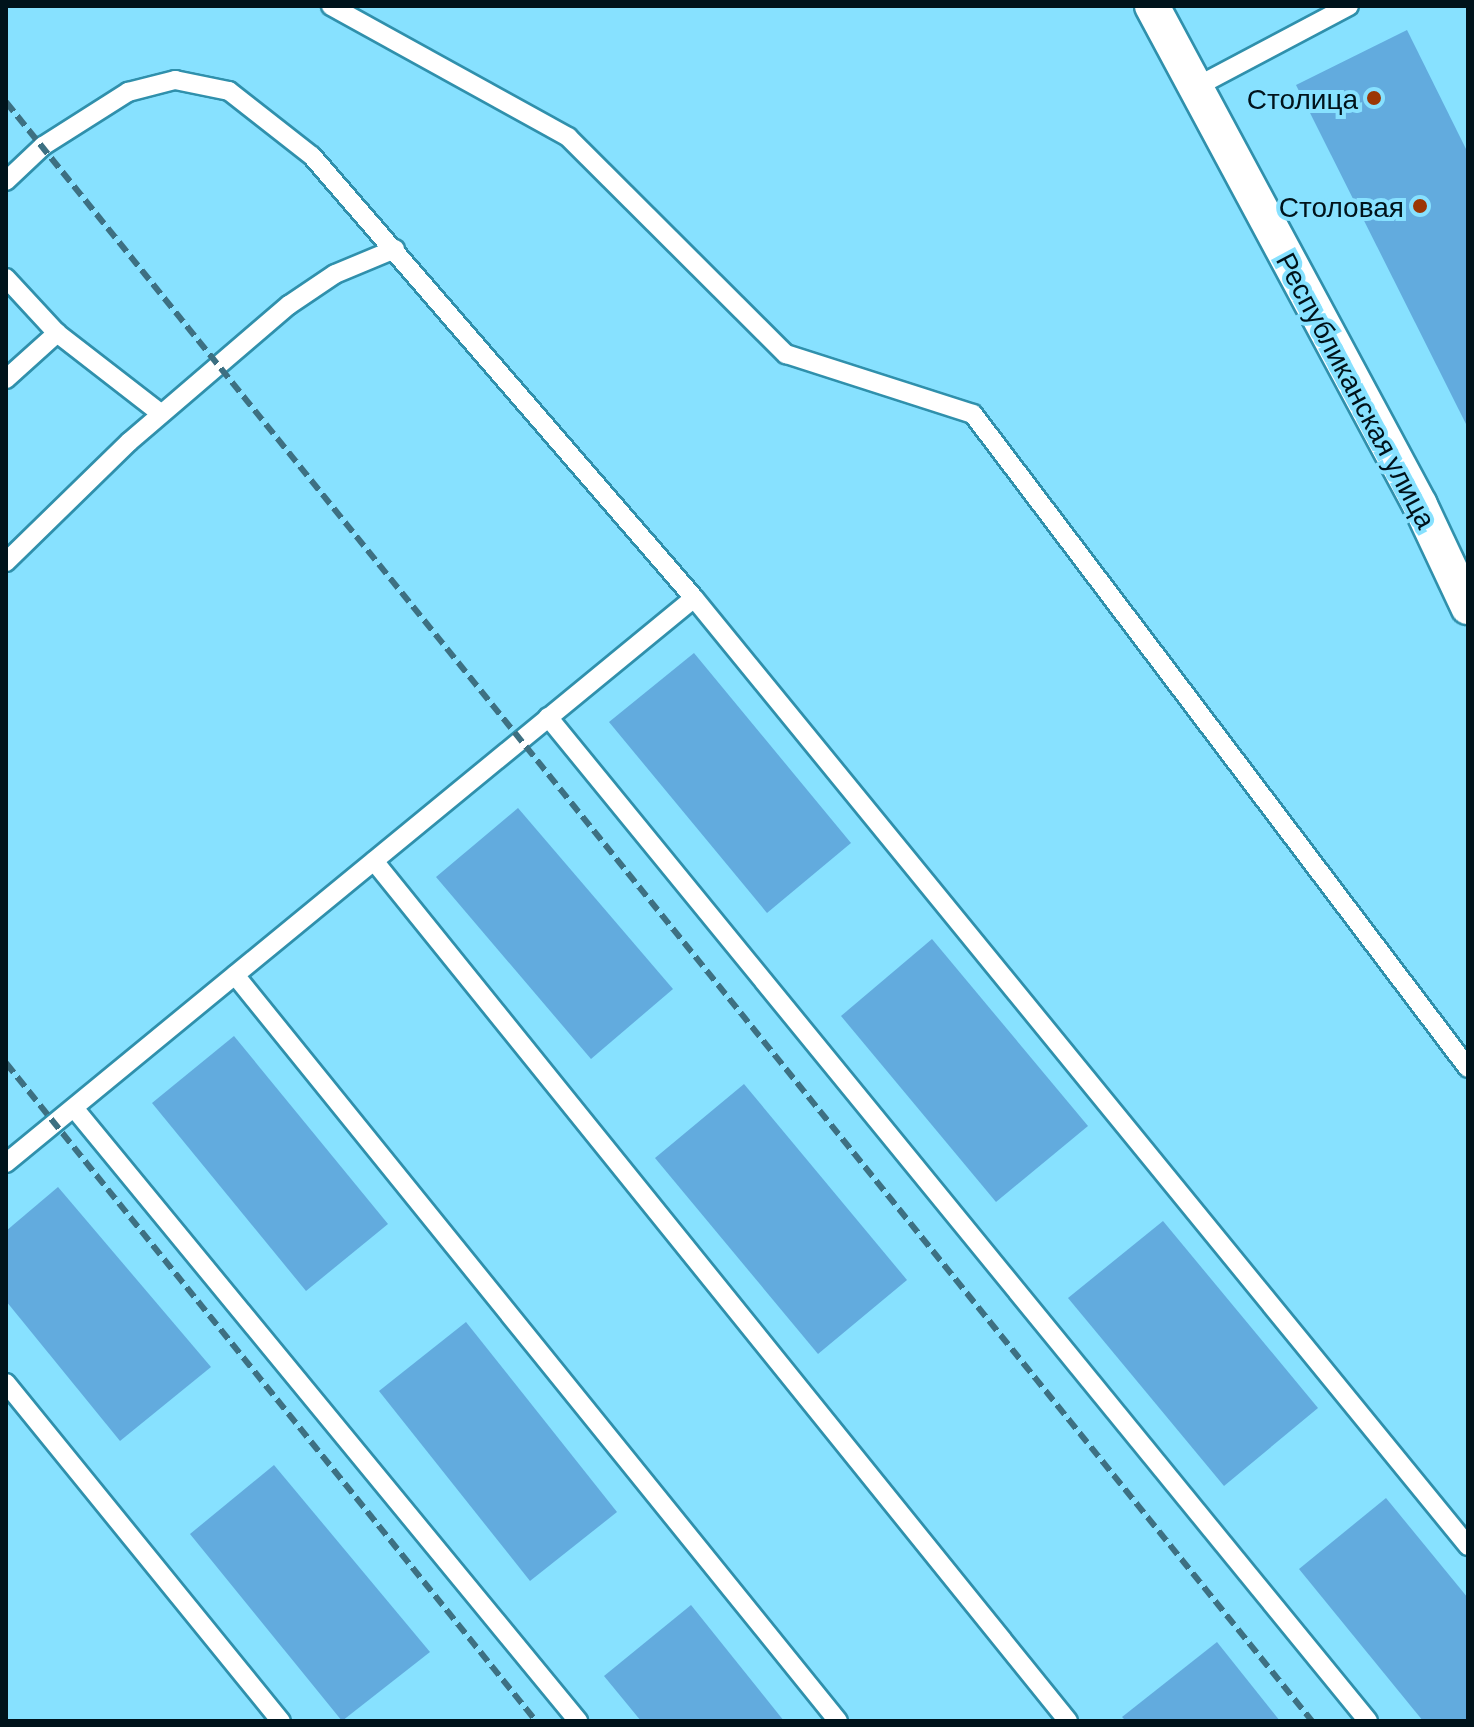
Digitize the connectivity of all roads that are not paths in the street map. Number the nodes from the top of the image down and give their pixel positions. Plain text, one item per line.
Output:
1 (331, 6) edge
2 (1152, 6) edge
3 (1349, 6) edge
4 (1196, 87) junction
5 (6, 181) edge
6 (395, 249) junction
7 (6, 278) edge
8 (57, 333) junction
9 (6, 379) edge
10 (160, 413) junction
11 (6, 562) edge
12 (694, 598) junction
13 (1468, 607) edge
14 (548, 717) junction
15 (374, 861) junction
16 (235, 975) junction
17 (1468, 1068) edge
18 (74, 1108) junction
19 (6, 1163) edge
20 (6, 1383) edge
21 (1468, 1546) edge
22 (281, 1721) edge
23 (578, 1721) edge
24 (838, 1721) edge
25 (1068, 1721) edge
26 (1368, 1721) edge

1 - 17 lane
2 - 4 street, Республиканская улица
3 - 4 lane
4 - 13 street, Республиканская улица
5 - 6 lane
6 - 10 lane
6 - 12 lane
7 - 8 lane
8 - 9 lane
8 - 10 lane
10 - 11 lane
12 - 14 lane
12 - 21 lane
14 - 15 lane
14 - 26 lane
15 - 16 lane
15 - 25 lane
16 - 18 lane
16 - 24 lane
18 - 19 lane
18 - 23 lane
20 - 22 lane

